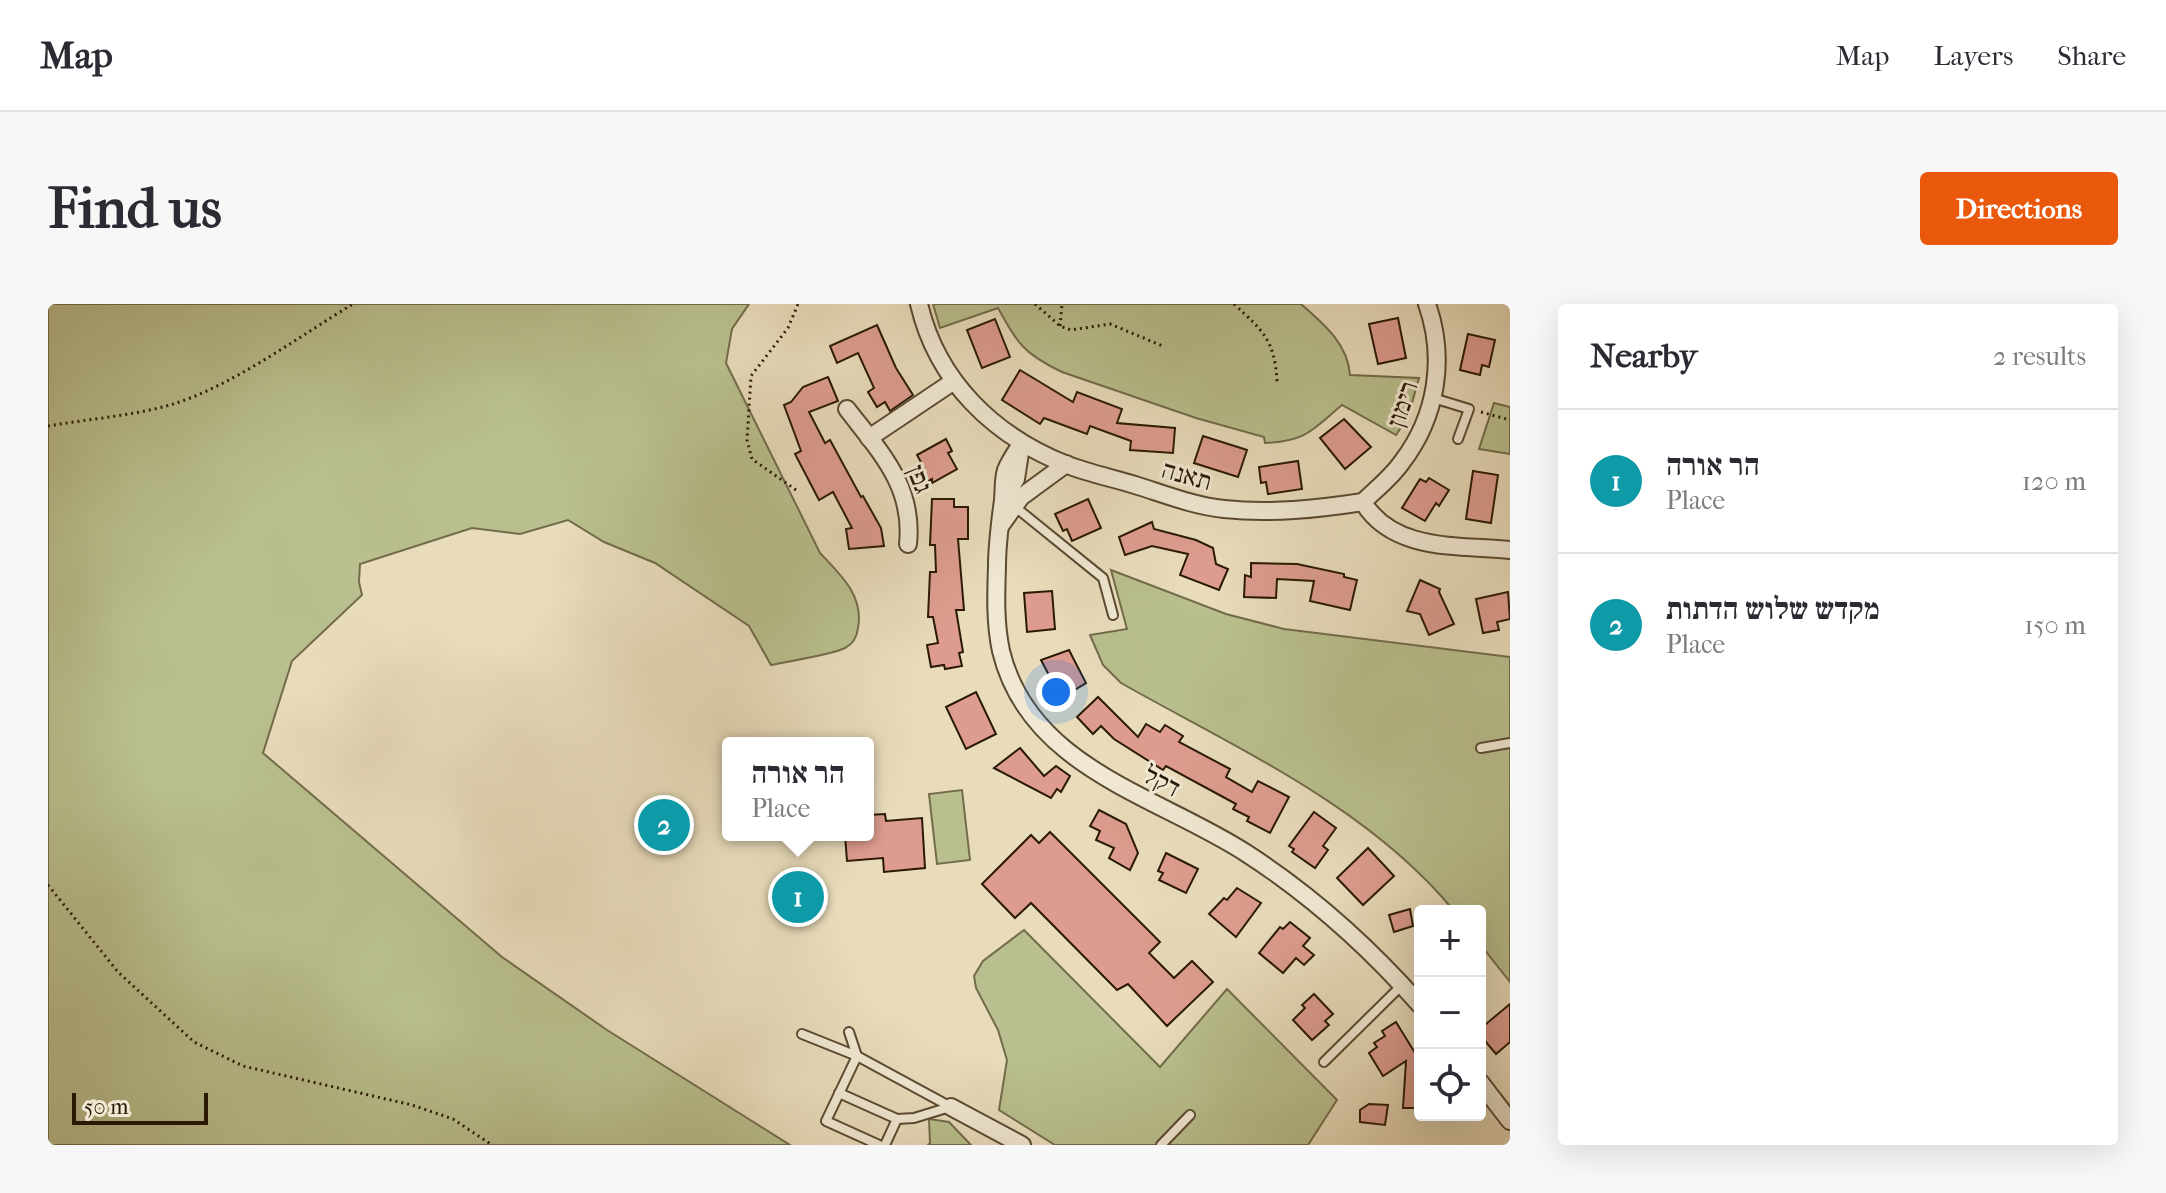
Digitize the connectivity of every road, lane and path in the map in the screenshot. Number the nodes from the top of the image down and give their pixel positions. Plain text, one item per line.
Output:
1 (353, 304) edge
2 (798, 304) edge
3 (919, 304) edge
4 (1035, 304) edge
5 (1062, 304) edge
6 (1234, 304) edge
7 (1427, 304) edge
8 (1060, 326) junction
9 (1165, 347) dead end
10 (954, 381) junction
11 (1277, 382) dead end
12 (1433, 398) junction
13 (847, 409) dead end
14 (1469, 409) junction
15 (1510, 420) edge
16 (48, 426) edge
17 (869, 438) junction
18 (1458, 439) dead end
19 (1022, 443) junction
20 (1066, 464) junction
21 (796, 490) dead end
22 (1363, 502) junction
23 (1008, 503) junction
24 (908, 544) dead end
25 (1510, 550) edge
26 (1113, 615) dead end
27 (1510, 743) edge
28 (1481, 748) dead end
29 (48, 885) edge
30 (1402, 985) junction
31 (1414, 998) edge
32 (849, 1032) dead end
33 (802, 1034) dead end
34 (857, 1056) junction
35 (1324, 1062) dead end
36 (1486, 1090) edge
37 (839, 1093) junction
38 (951, 1107) junction
39 (1190, 1115) dead end
40 (897, 1119) junction
41 (1510, 1121) edge
42 (492, 1145) edge
43 (879, 1145) edge
44 (885, 1145) edge
45 (1022, 1145) edge
46 (1161, 1145) edge

1 - 16 path
2 - 21 path
3 - 10 street, תאנה
4 - 8 path
5 - 8 path
6 - 11 path
7 - 12 street, רימון
8 - 9 path
10 - 17 street
10 - 19 street, תאנה
12 - 14 lane
12 - 22 street, רימון
13 - 17 street, גפן
14 - 15 path
14 - 18 lane
17 - 24 street, גפן
19 - 20 street, תאנה
19 - 23 street, דקל
20 - 22 street, תאנה
20 - 23 street
22 - 25 street
23 - 26 lane
23 - 30 street, דקל
27 - 28 lane
29 - 42 path
30 - 31 street, דקל
30 - 35 lane
32 - 34 lane
33 - 34 lane
34 - 37 lane
34 - 38 lane
36 - 41 street
37 - 40 lane
37 - 43 lane
38 - 40 lane
38 - 45 street
39 - 46 lane
40 - 44 lane

